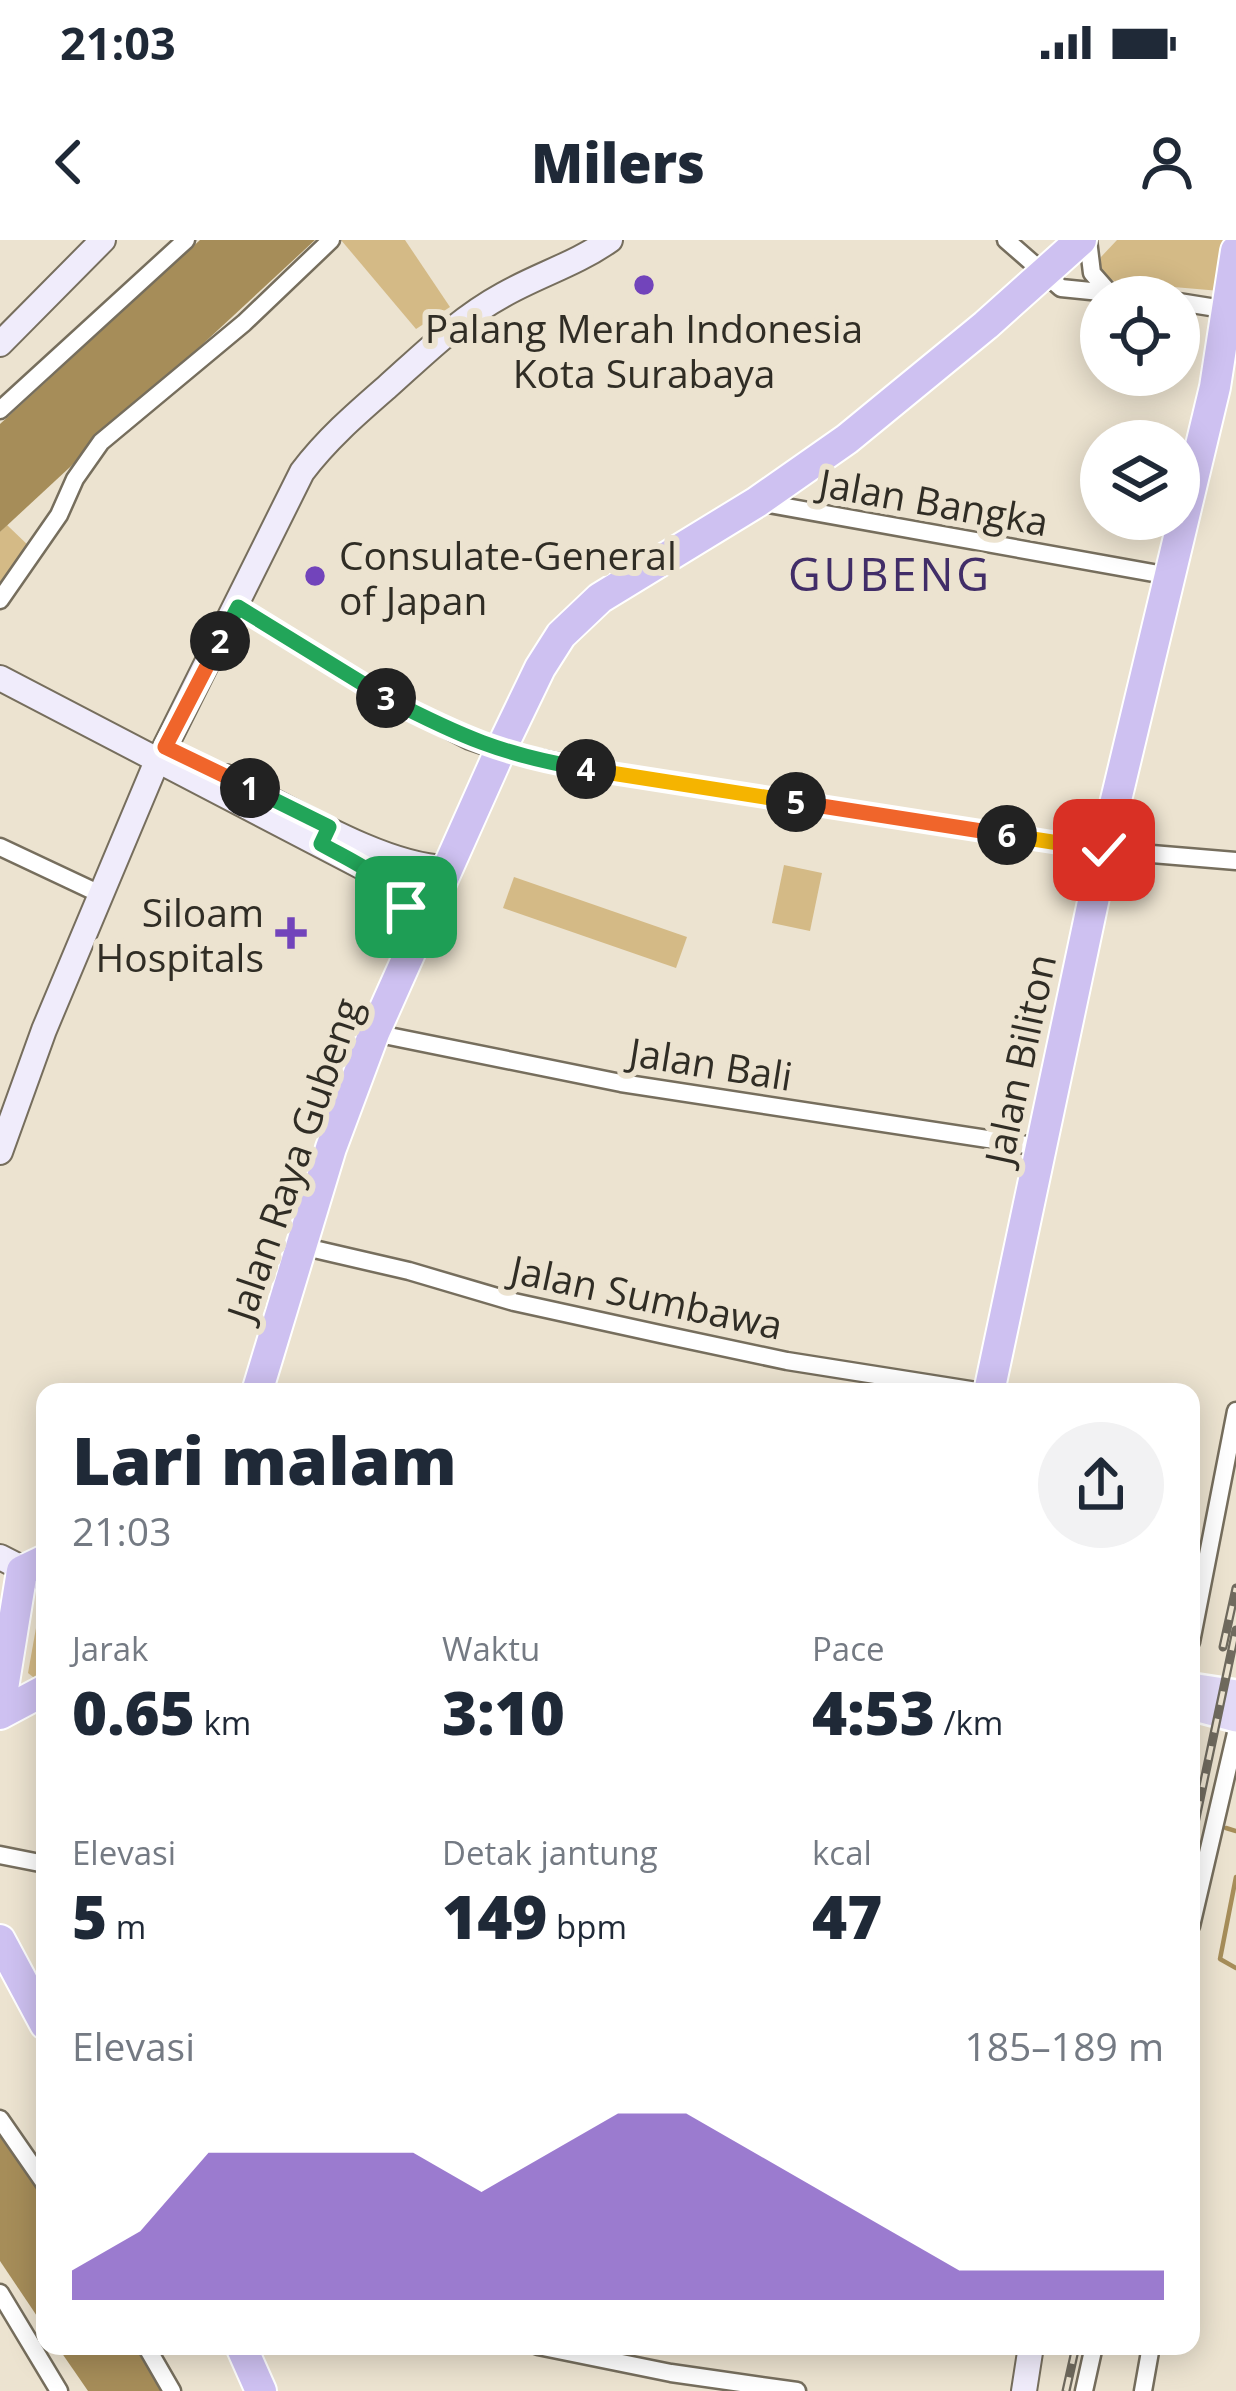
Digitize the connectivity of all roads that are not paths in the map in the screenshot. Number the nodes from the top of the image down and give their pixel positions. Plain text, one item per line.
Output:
1 (104, 240) edge
2 (186, 240) edge
3 (331, 240) edge
4 (610, 240) edge
5 (1006, 240) edge
6 (1084, 240) edge
7 (1236, 250) edge
8 (1042, 275) junction
9 (1094, 276) edge
10 (1080, 289) edge
11 (1200, 305) edge
12 (1232, 310) edge
13 (0, 344) edge
14 (0, 410) edge
15 (757, 502) junction
16 (1170, 576) junction
17 (0, 600) edge
18 (238, 607) junction
19 (0, 661) edge
20 (0, 678) edge
21 (500, 751) junction
22 (161, 754) junction
23 (325, 836) junction
24 (0, 847) edge
25 (1104, 850) junction
26 (1236, 861) edge
27 (446, 868) junction
28 (100, 894) junction
29 (417, 932) junction
30 (374, 1033) junction
31 (1040, 1147) junction
32 (0, 1152) edge
33 (301, 1246) junction
34 (259, 1383) edge
35 (928, 1383) edge
36 (988, 1383) edge
37 (1236, 1412) edge
38 (25, 1578) edge
39 (1200, 1596) edge
40 (3, 1653) edge
41 (1200, 1688) edge
42 (36, 1694) edge
43 (1236, 1694) edge
44 (1200, 1708) edge
45 (0, 1710) edge
46 (1236, 1718) edge
47 (1236, 1733) edge
48 (0, 1855) edge
49 (36, 1862) edge
50 (1200, 1887) edge
51 (0, 1940) edge
52 (36, 2004) edge
53 (0, 2119) edge
54 (36, 2171) edge
55 (0, 2293) edge
56 (36, 2353) edge
57 (37, 2355) edge
58 (151, 2355) edge
59 (245, 2355) edge
60 (571, 2355) edge
61 (1030, 2355) edge
62 (1092, 2355) edge
63 (1149, 2355) edge
64 (671, 2382) edge
65 (59, 2391) edge
66 (172, 2391) edge
67 (261, 2391) edge
68 (797, 2391) edge
69 (1024, 2391) edge
70 (1084, 2391) edge
71 (1143, 2391) edge

1 - 13 street
2 - 14 street
3 - 17 street
4 - 18 street
5 - 8 street
6 - 8 highway, Jalan Raya Gubeng
6 - 9 street
7 - 12 highway, Jalan Biliton
8 - 10 street
8 - 15 highway, Jalan Raya Gubeng
11 - 12 street
12 - 16 highway, Jalan Biliton
15 - 16 street, Jalan Bangka
15 - 21 highway, Jalan Raya Gubeng
16 - 25 highway, Jalan Biliton
18 - 21 street
18 - 22 street
19 - 22 street
20 - 22 street
21 - 25 street
21 - 27 highway, Jalan Raya Gubeng
22 - 23 street
22 - 28 street
23 - 27 street
23 - 29 street
24 - 28 street
25 - 26 street
25 - 31 highway, Jalan Biliton
27 - 29 highway, Jalan Raya Gubeng
28 - 32 street
29 - 30 highway, Jalan Raya Gubeng
30 - 31 street, Jalan Bali
30 - 33 highway, Jalan Raya Gubeng
31 - 36 highway, Jalan Biliton
33 - 34 highway, Jalan Raya Gubeng
33 - 35 street, Jalan Sumbawa
37 - 39 street
38 - 40 highway
40 - 45 highway
41 - 43 main road
42 - 45 highway
44 - 46 main road
47 - 50 street
48 - 49 street
51 - 52 highway
53 - 54 street
55 - 56 street
57 - 65 street
58 - 66 street
59 - 67 highway
60 - 64 street
61 - 69 street
62 - 70 street
63 - 71 street
64 - 68 street

